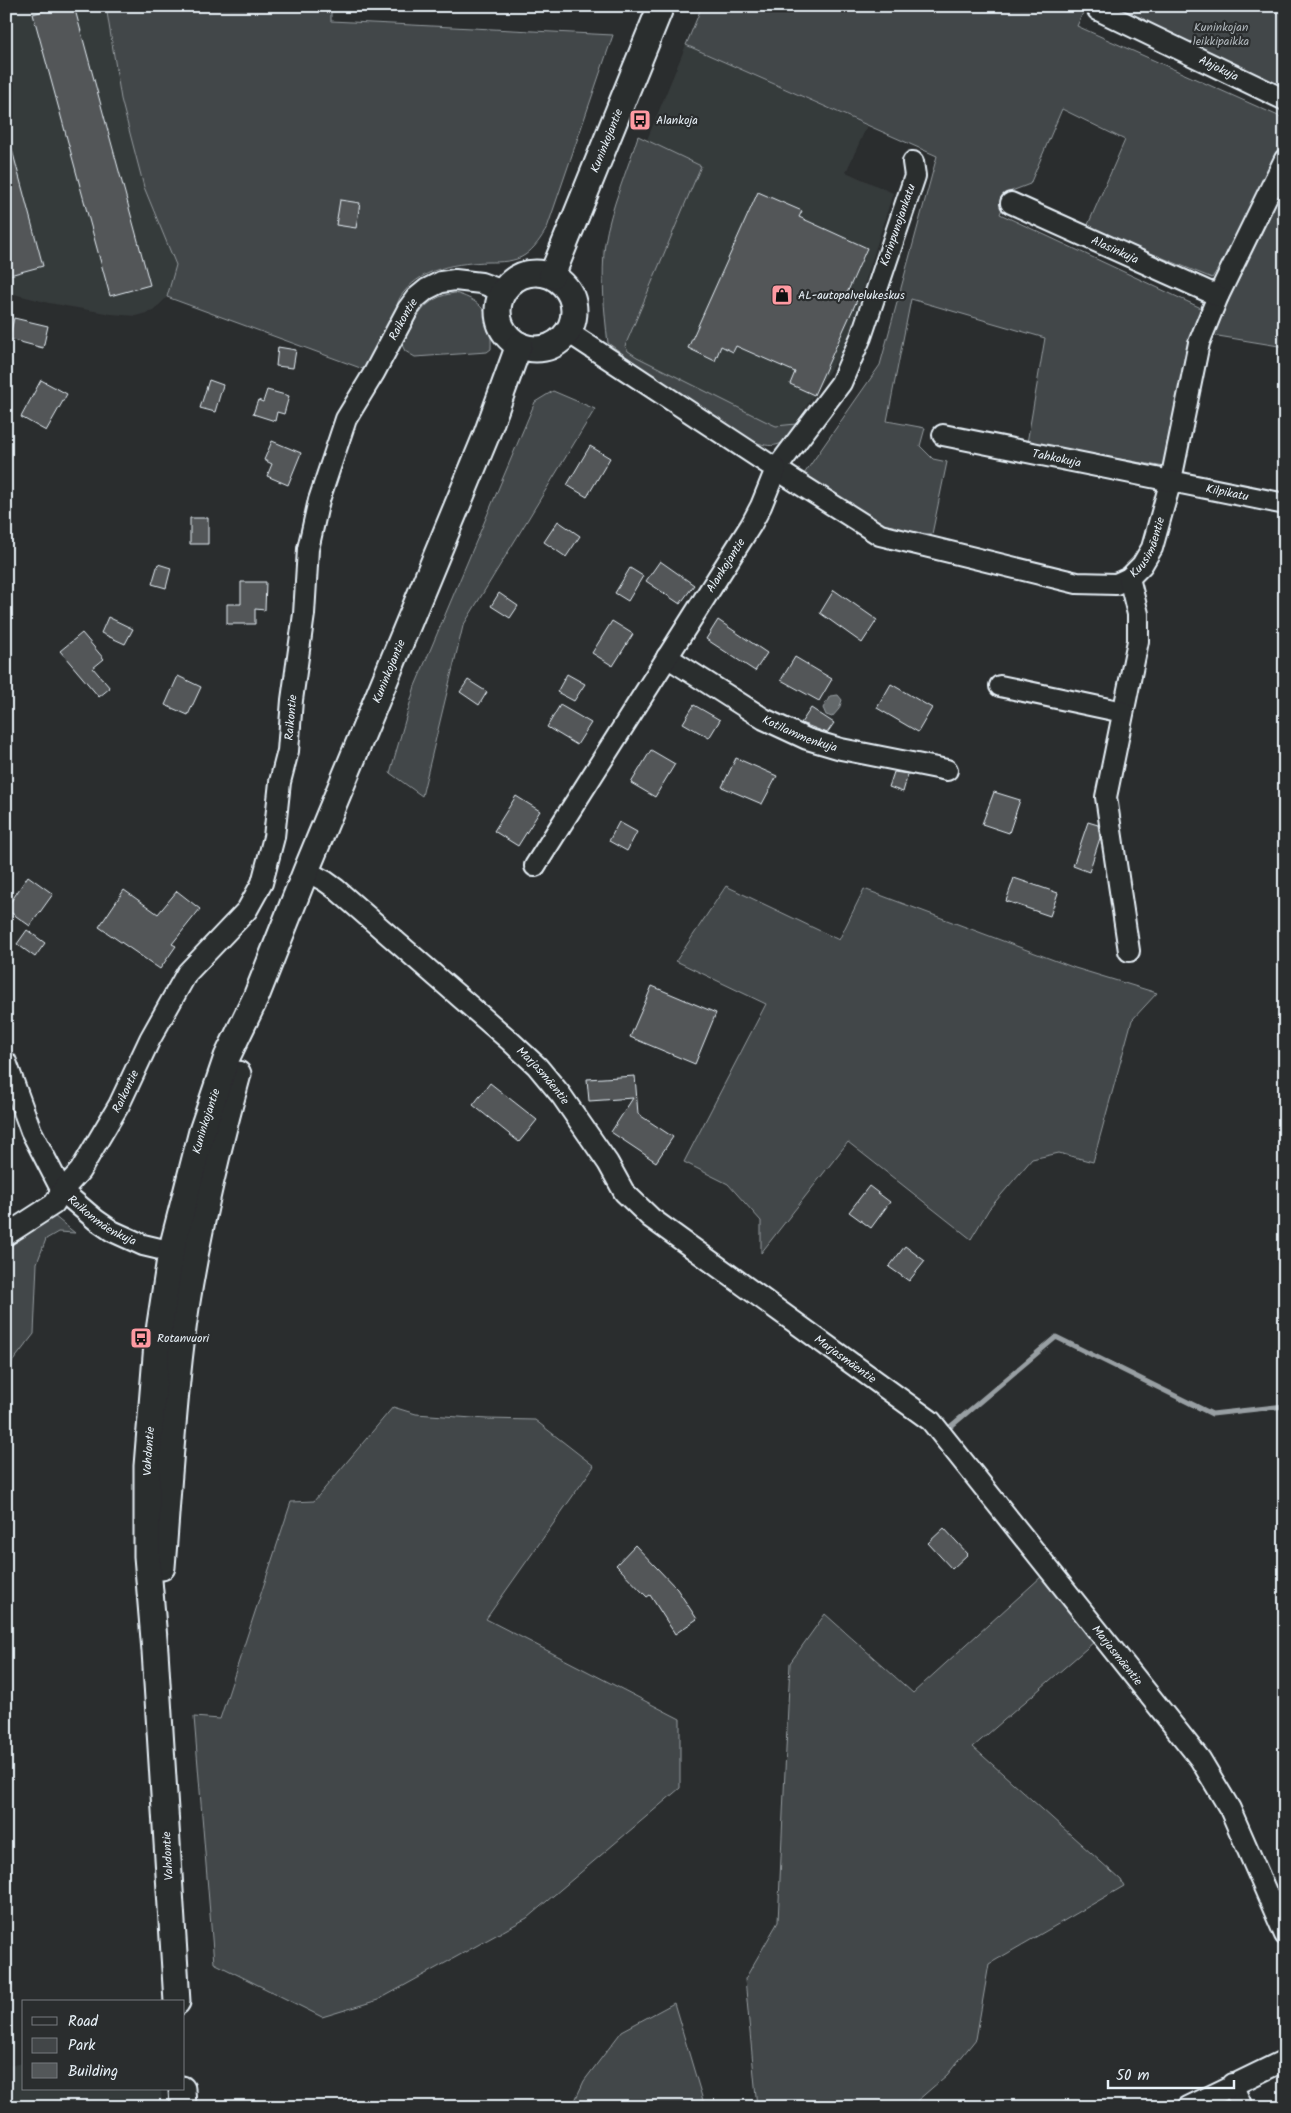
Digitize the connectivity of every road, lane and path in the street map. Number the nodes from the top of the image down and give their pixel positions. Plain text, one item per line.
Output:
1 (661, 6) edge
2 (1098, 10) dead end
3 (1285, 100) edge
4 (1285, 159) edge
5 (913, 162) dead end
6 (1011, 203) dead end
7 (552, 275) junction
8 (503, 291) junction
9 (1218, 296) junction
10 (568, 332) junction
11 (518, 345) junction
12 (943, 435) dead end
13 (776, 469) junction
14 (1171, 480) junction
15 (1285, 504) edge
16 (1129, 578) junction
17 (667, 657) junction
18 (1000, 686) dead end
19 (1123, 712) junction
20 (948, 770) dead end
21 (535, 866) dead end
22 (306, 871) junction
23 (1129, 951) dead end
24 (6, 1062) edge
25 (62, 1191) junction
26 (6, 1235) edge
27 (183, 1255) junction
28 (1285, 1935) edge
29 (176, 2000) edge
30 (1285, 2060) edge
31 (1232, 2084) junction
32 (182, 2090) edge
33 (183, 2107) edge
34 (1188, 2107) edge
35 (1242, 2107) edge

1 - 7 main road, Kuninkojantie
2 - 3 street, Ahjokuja
4 - 9 street, Kuusimäentie
5 - 13 street, Korinpunojankatu
6 - 9 street, Alasinkuja
7 - 8 main road
7 - 10 main road
8 - 11 main road
8 - 25 street, Raikontie
9 - 14 street, Kuusimäentie
10 - 11 main road
10 - 13 street
11 - 22 main road, Kuninkojantie
12 - 14 street, Tahkokuja
13 - 16 street, Kuusimäentie
13 - 17 street, Alankojantie
14 - 15 street, Kilpikatu
14 - 16 street, Kuusimäentie
16 - 19 street
17 - 20 street, Kotilammenkuja
17 - 21 street, Alankojantie
18 - 19 street
19 - 23 street
22 - 27 main road, Kuninkojantie
22 - 28 street, Marjasmäentie
24 - 25 street, Raikonmäenkuja
25 - 26 street, Raikontie
25 - 27 street, Raikonmäenkuja
27 - 29 main road, Vahdontie
30 - 31 street
31 - 34 street
31 - 35 street
32 - 33 main road

